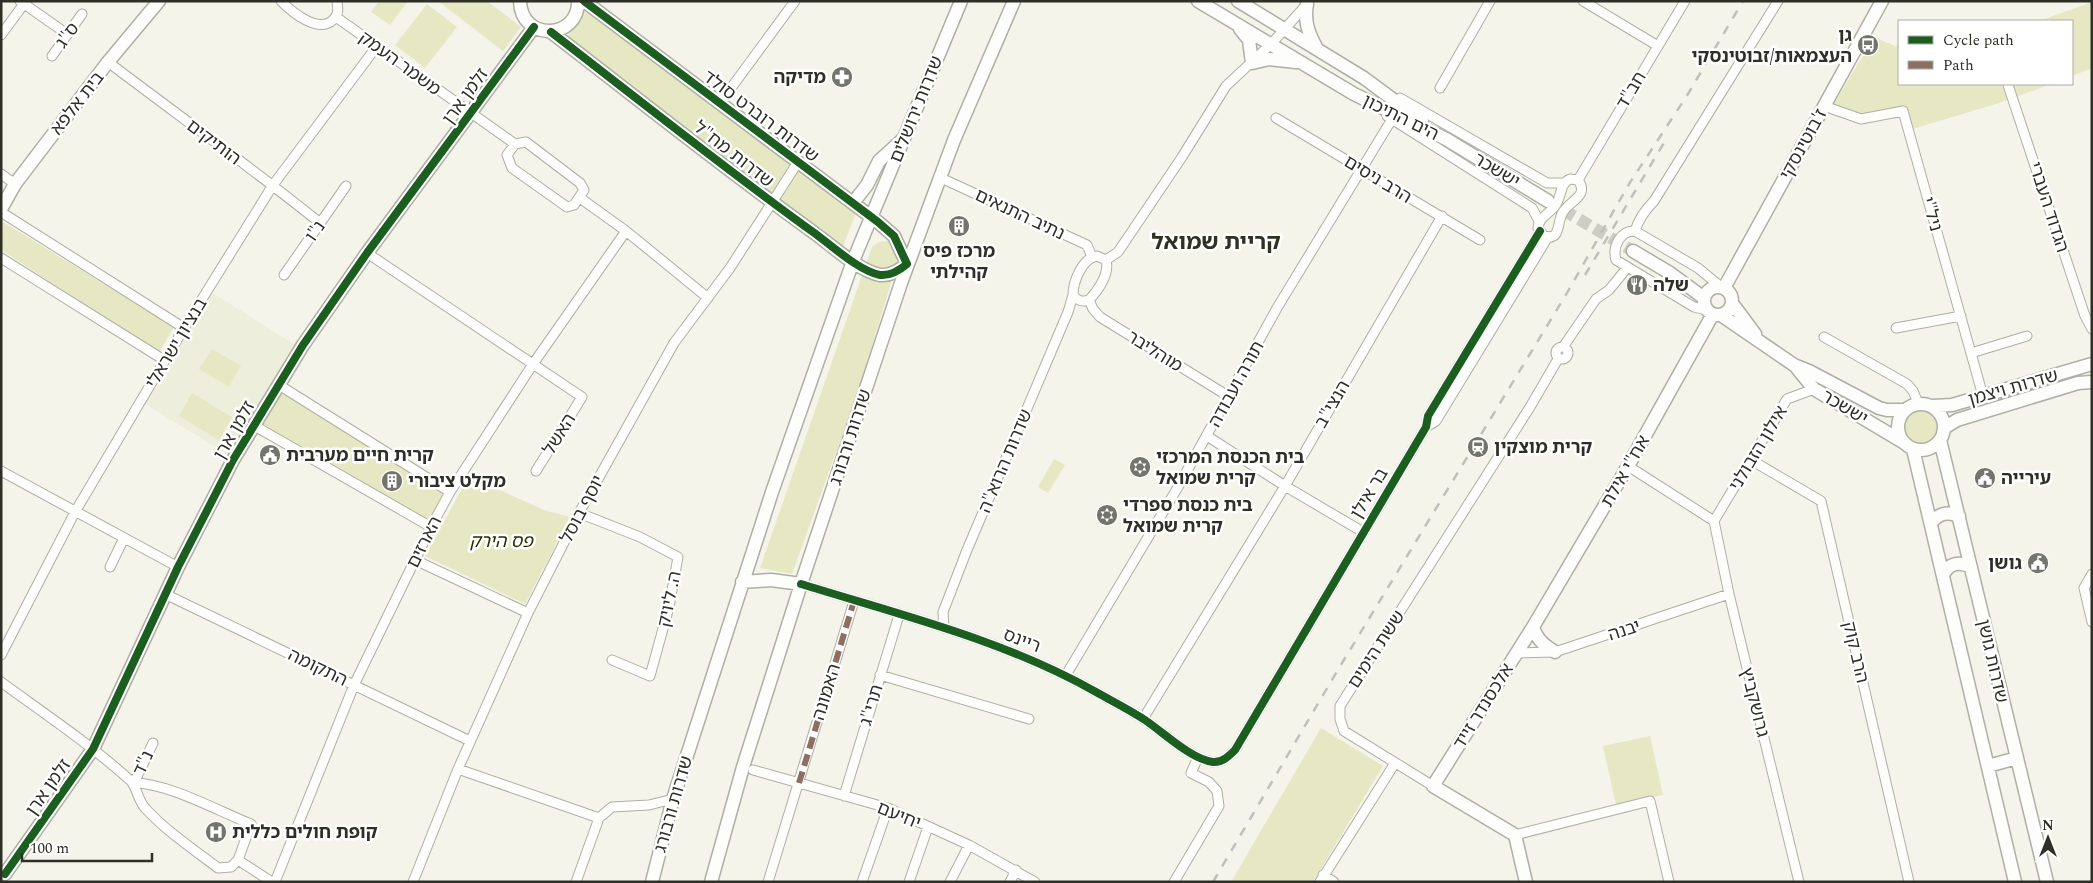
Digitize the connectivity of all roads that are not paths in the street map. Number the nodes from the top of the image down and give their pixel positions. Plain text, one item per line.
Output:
1 (159, 1) edge
2 (281, 1) edge
3 (337, 1) edge
4 (578, 1) edge
5 (584, 1) edge
6 (795, 1) edge
7 (961, 1) edge
8 (1014, 1) edge
9 (1198, 1) edge
10 (1238, 1) edge
11 (1490, 1) edge
12 (1583, 1) edge
13 (1685, 1) edge
14 (1778, 1) edge
15 (1882, 1) edge
16 (23, 2) edge
17 (1308, 2) edge
18 (517, 3) edge
19 (82, 14) dead end
20 (336, 17) junction
21 (1233, 22) junction
22 (534, 27) junction
23 (1284, 29) junction
24 (551, 32) junction
25 (67, 34) junction
26 (1, 35) edge
27 (1271, 44) junction
28 (377, 46) junction
29 (1658, 46) junction
30 (1318, 49) junction
31 (52, 56) dead end
32 (108, 62) junction
33 (1252, 63) junction
34 (1310, 68) junction
35 (1364, 78) junction
36 (2008, 85) edge
37 (1440, 88) dead end
38 (1354, 94) junction
39 (720, 103) junction
40 (1824, 106) junction
41 (471, 113) junction
42 (1276, 118) dead end
43 (1392, 119) junction
44 (904, 139) junction
45 (1446, 139) junction
46 (514, 144) junction
47 (798, 162) junction
48 (1362, 169) junction
49 (1, 174) edge
50 (941, 178) junction
51 (1578, 180) junction
52 (1564, 183) junction
53 (15, 184) junction
54 (273, 185) junction
55 (346, 186) dead end
56 (580, 198) junction
57 (1548, 200) tunnel mouth
58 (773, 203) junction
59 (853, 203) junction
60 (1, 210) edge
61 (1442, 216) junction
62 (872, 217) junction
63 (1539, 221) junction
64 (320, 223) junction
65 (626, 231) junction
66 (1635, 231) junction
67 (1544, 234) junction
68 (1480, 240) dead end
69 (832, 246) junction
70 (1633, 251) tunnel mouth
71 (367, 253) junction
72 (1092, 257) junction
73 (1, 258) edge
74 (1106, 260) junction
75 (853, 261) junction
76 (908, 264) junction
77 (1627, 268) junction
78 (284, 275) dead end
79 (844, 285) junction
80 (1073, 295) junction
81 (708, 298) junction
82 (1089, 300) junction
83 (1715, 300) junction
84 (1961, 316) junction
85 (184, 328) junction
86 (1896, 328) dead end
87 (2092, 329) edge
88 (2027, 336) dead end
89 (1824, 337) dead end
90 (1761, 342) junction
91 (1971, 353) junction
92 (164, 360) junction
93 (533, 364) junction
94 (2092, 364) edge
95 (1794, 365) junction
96 (2092, 382) edge
97 (279, 384) junction
98 (1814, 389) junction
99 (1228, 396) junction
100 (1982, 396) junction
101 (1918, 403) junction
102 (1933, 406) junction
103 (1904, 410) junction
104 (253, 425) junction
105 (1942, 434) junction
106 (1207, 436) junction
107 (1908, 445) junction
108 (1751, 460) junction
109 (1628, 466) junction
110 (1, 471) edge
111 (536, 472) dead end
112 (1285, 486) junction
113 (450, 492) junction
114 (75, 512) junction
115 (579, 512) junction
116 (1959, 516) junction
117 (1714, 521) junction
118 (1931, 523) junction
119 (431, 527) junction
120 (1363, 532) junction
121 (124, 538) junction
122 (415, 560) junction
123 (110, 567) dead end
124 (178, 567) junction
125 (1971, 567) junction
126 (2092, 574) edge
127 (1943, 575) junction
128 (742, 582) junction
129 (801, 584) junction
130 (820, 590) junction
131 (165, 594) junction
132 (1729, 594) junction
133 (796, 601) junction
134 (854, 601) junction
135 (528, 613) junction
136 (898, 615) junction
137 (2092, 622) edge
138 (1533, 627) junction
139 (944, 628) junction
140 (1555, 652) junction
141 (1516, 653) junction
142 (1, 655) edge
143 (612, 660) dead end
144 (880, 675) junction
145 (1066, 675) junction
146 (1, 682) edge
147 (354, 685) junction
148 (1029, 719) dead end
149 (1143, 719) junction
150 (470, 741) junction
151 (153, 743) dead end
152 (93, 750) junction
153 (1198, 757) junction
154 (2017, 758) junction
155 (1215, 762) joint
156 (1395, 763) junction
157 (1988, 766) junction
158 (458, 768) junction
159 (753, 770) dead end
160 (799, 783) junction
161 (134, 784) junction
162 (1433, 786) junction
163 (844, 796) junction
164 (674, 799) junction
165 (888, 808) junction
166 (599, 818) junction
167 (928, 827) junction
168 (1515, 835) junction
169 (969, 845) junction
170 (238, 860) junction
171 (1016, 870) junction
172 (6, 876) edge
173 (1322, 879) edge
174 (274, 882) edge
175 (413, 882) edge
176 (576, 882) edge
177 (652, 882) edge
178 (711, 882) edge
179 (768, 882) edge
180 (862, 882) edge
181 (908, 882) edge
182 (950, 882) edge
183 (1010, 882) edge
184 (1035, 882) edge
185 (1174, 882) edge
186 (1334, 882) edge
187 (1526, 882) edge
188 (1669, 882) edge
189 (1799, 882) edge
190 (1909, 882) edge
191 (2015, 882) edge
192 (2047, 882) edge

1 - 32 street, בית אלפא
2 - 20 street
3 - 20 street
4 - 24 street
5 - 39 street, שדרות רוברט סולד
6 - 39 street
7 - 44 street, שדרות ירושלים
8 - 50 street, שדרות ורבורג
9 - 21 street, הים התיכון
10 - 23 street, הים התיכון
11 - 37 street
12 - 29 street
13 - 29 street, חב"ד
14 - 66 street
15 - 40 street, ז'בוטינסקי
16 - 25 street
16 - 26 street
17 - 23 street
17 - 30 street
18 - 22 street
19 - 25 street, ס"ג
20 - 28 street, משמר העמק
21 - 27 street, הים התיכון
21 - 33 street
22 - 24 street
22 - 41 street, זלמן ארן
23 - 27 street
23 - 30 street, הים התיכון
24 - 58 street, שדרות מח"ל
25 - 31 street, ס"ג
27 - 33 street
27 - 34 street, הים התיכון
28 - 41 street, משמר העמק
28 - 54 street, בנציון ישראלי
29 - 51 street, חב"ד
30 - 35 street, הים התיכון
32 - 53 street, בית אלפא
32 - 54 street, הותיקים
33 - 34 street
33 - 74 street
34 - 38 street, הים התיכון
35 - 45 street, הים התיכון
35 - 52 street
36 - 87 street, הגדוד העברי
38 - 43 street
38 - 45 street, הים התיכון
39 - 47 street, שדרות רוברט סולד
40 - 83 street, ז'בוטינסקי
40 - 84 street, ניל"י
41 - 46 street, משמר העמק
41 - 71 street, זלמן ארן
42 - 48 street, הרב ניסים
43 - 48 street, תורה ועבודה
43 - 63 street
44 - 59 street
44 - 62 street, שדרות ירושלים
45 - 57 street, יששכר
46 - 56 street, משמר העמק
46 - 56 street
47 - 58 street, יוסף בוסל
47 - 59 street, שדרות רוברט סולד
48 - 61 street, הרב ניסים
48 - 99 street, תורה ועבודה
49 - 53 street
50 - 72 street, נתיב התנאים
50 - 76 street, שדרות ורבורג
51 - 52 street
51 - 67 street, בר אילן
52 - 63 street
53 - 60 street, בית אלפא
54 - 64 street, הותיקים
54 - 85 street, בנציון ישראלי
55 - 64 street, נ"ו
56 - 65 street
58 - 69 street, שדרות מח"ל
58 - 81 street, יוסף בוסל
59 - 62 street, שדרות רוברט סולד
60 - 85 street
61 - 68 street, הרב ניסים
61 - 112 street, הנצי"ב
62 - 75 street, שדרות ורבורג
62 - 76 street, שדרות רוברט סולד
63 - 67 street
64 - 78 street, נ"ו
65 - 81 street
65 - 93 street, הארזים
66 - 77 street
66 - 83 street
67 - 120 street, בר אילן
69 - 75 street, שדרות מח"ל
69 - 79 street
70 - 83 street, יששכר
71 - 93 street
71 - 97 street, זלמן ארן
72 - 74 street
72 - 80 street, שדרות הרוא"ה
73 - 92 street
74 - 82 street
75 - 76 street, שדרות מח"ל
75 - 79 street, שדרות ורבורג
76 - 129 street, שדרות ורבורג
77 - 83 street
77 - 156 street, ששת הימים
79 - 128 street, שדרות ורבורג
80 - 82 street
80 - 139 street, שדרות הרוא"ה
81 - 115 street, יוסף בוסל
82 - 99 street, מוהליבר
83 - 90 street, יששכר
83 - 90 street, יששכר
83 - 109 street, אח"י אילת
84 - 86 street
84 - 91 street, ניל"י
85 - 92 street, בנציון ישראלי
88 - 91 street
89 - 101 street
90 - 95 street, יששכר
91 - 100 street, ניל"י
92 - 114 street, בנציון ישראלי
93 - 111 street, האשל
93 - 113 street, הארזים
94 - 100 street, שדרות ויצמן
95 - 98 street, יששכר
95 - 103 street, יששכר
96 - 105 street, שדרות ויצמן
97 - 104 street, זלמן ארן
97 - 113 street
98 - 107 street, יששכר
98 - 108 street, אילון הזבולני
99 - 106 street, תורה ועבודה
100 - 102 street, שדרות ויצמן
101 - 102 street
101 - 103 street
102 - 105 street
103 - 107 street
104 - 119 street
104 - 124 street, זלמן ארן
105 - 107 street
105 - 116 street, שדרות גושן
106 - 112 street
106 - 145 street, תורה ועבודה
107 - 118 street, שדרות גושן
108 - 117 street, אילון הזבולני
108 - 190 street, הרב קוק
109 - 117 street
109 - 138 street, אח"י אילת
110 - 114 street
112 - 120 street
112 - 149 street, הנצי"ב
113 - 119 street, הארזים
114 - 121 street
114 - 142 street, בנציון ישראלי
115 - 135 street, יוסף בוסל
115 - 143 street, ה. ליויק
116 - 118 street
116 - 125 street, שדרות גושן
117 - 132 street, גרושקביץ
118 - 127 street, שדרות גושן
119 - 122 street, הארזים
120 - 155 street, בר אילן
121 - 123 street
121 - 124 street
122 - 135 street
122 - 147 street, הארזים
124 - 131 street, זלמן ארן
125 - 127 street
125 - 154 street, שדרות גושן
126 - 137 street
127 - 157 street, שדרות גושן
128 - 129 street, ריינס
128 - 164 street, שדרות ורבורג
129 - 130 street, ריינס
129 - 133 street, שדרות ורבורג
130 - 133 street
130 - 134 street, ריינס
131 - 147 street, התקומה
131 - 152 street, זלמן ארן
132 - 140 street, יבנה
132 - 189 street, גרושקביץ
133 - 178 street, שדרות ורבורג
134 - 136 street, ריינס
134 - 160 street, האמונה
135 - 150 street, יוסף בוסל
136 - 139 street, ריינס
136 - 144 street, תרי"ג
138 - 140 street
138 - 141 street, אלכסנדר זייד
139 - 145 street, ריינס
140 - 141 street, יבנה
141 - 162 street, אלכסנדר זייד
144 - 148 street
144 - 163 street, תרי"ג
145 - 149 street, ריינס
146 - 152 street
147 - 150 street, התקומה
147 - 174 street, הארזים
149 - 153 street, ריינס
150 - 158 street, יוסף בוסל
151 - 161 street, נ"ד
152 - 161 street
152 - 172 street, זלמן ארן
153 - 155 street, ריינס
153 - 185 street
154 - 157 street
154 - 192 street, שדרות גושן
156 - 162 street, ששת הימים
156 - 173 street
157 - 191 street, שדרות גושן
158 - 166 street
158 - 175 street, יוסף בוסל
159 - 160 street, יחיעם
160 - 163 street, יחיעם
160 - 179 street, האמונה
161 - 170 street
161 - 170 street
162 - 168 street, ששת הימים
163 - 165 street, יחיעם
164 - 166 street
164 - 177 street, שדרות ורבורג
165 - 167 street, יחיעם
165 - 180 street
166 - 176 street
167 - 169 street, יחיעם
167 - 181 street
168 - 187 street
168 - 188 street
169 - 171 street, יחיעם
169 - 182 street
170 - 174 street
171 - 183 street
171 - 184 street, יחיעם
173 - 186 street

